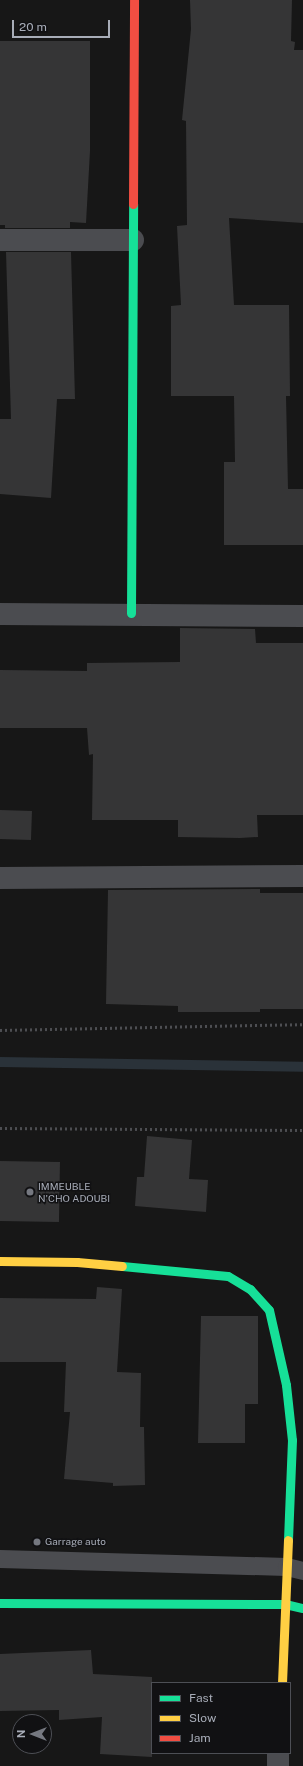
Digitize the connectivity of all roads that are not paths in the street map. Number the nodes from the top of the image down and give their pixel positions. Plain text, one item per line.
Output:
1 (134, 0) edge
2 (0, 240) edge
3 (133, 240) junction
4 (131, 613) junction
5 (0, 614) edge
6 (303, 616) edge
7 (303, 876) edge
8 (0, 878) edge
9 (0, 1261) edge
10 (0, 1559) edge
11 (295, 1569) edge
12 (0, 1603) edge
13 (285, 1604) junction
14 (303, 1608) edge
15 (282, 1682) edge
16 (278, 1754) edge
17 (278, 1766) edge

1 - 3 street
2 - 3 street
3 - 4 street
4 - 5 street
4 - 6 street
7 - 8 street
9 - 11 street
10 - 11 lane
11 - 13 street
12 - 13 street
13 - 14 street
13 - 15 street
16 - 17 street

